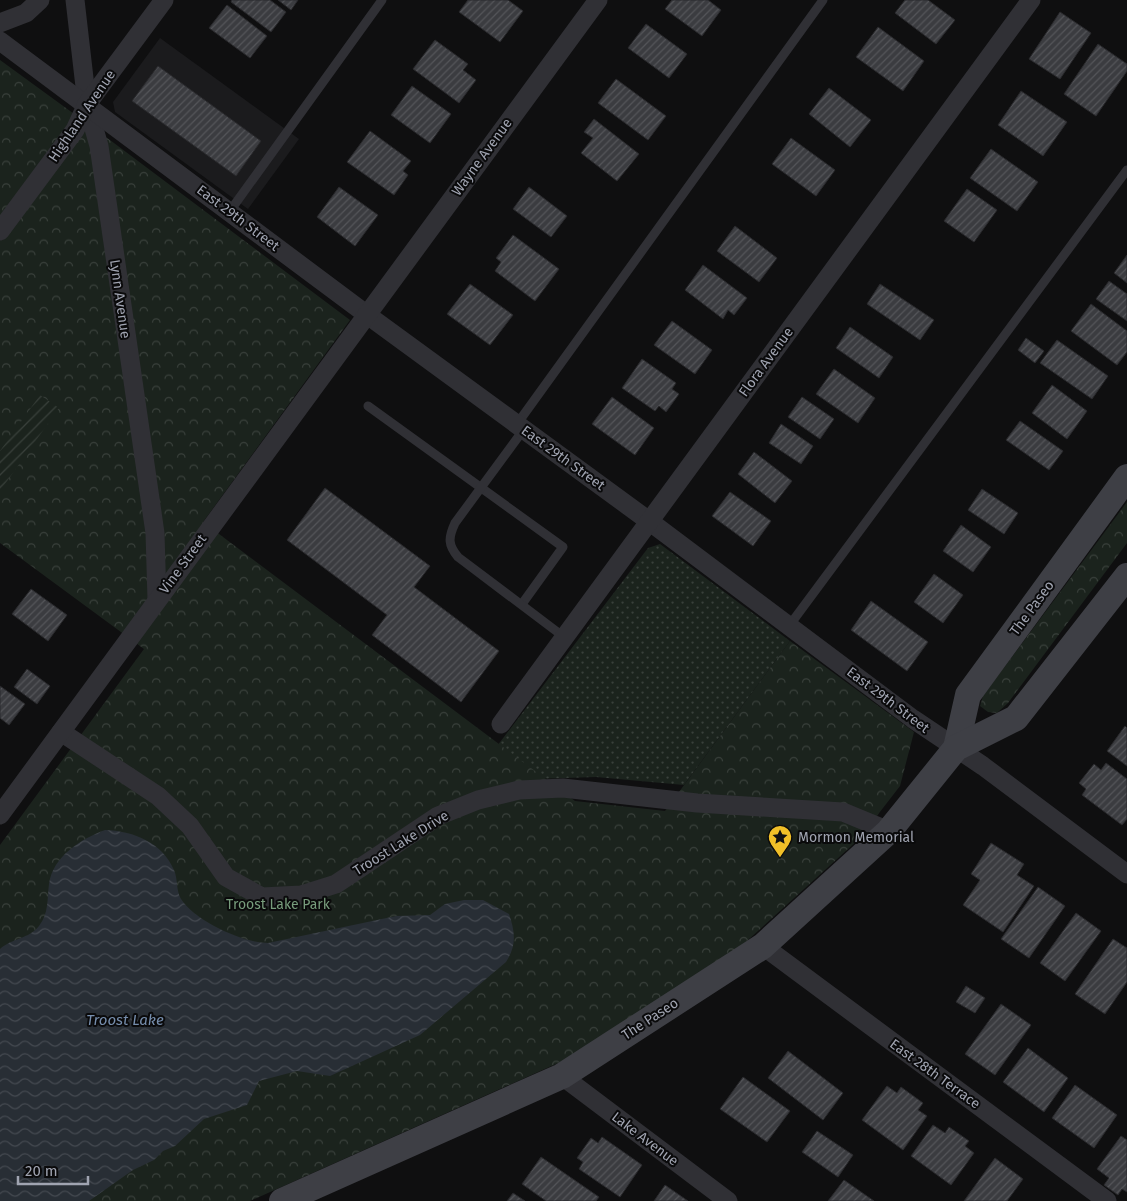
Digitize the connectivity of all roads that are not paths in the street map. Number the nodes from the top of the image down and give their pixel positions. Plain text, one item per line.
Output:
1 (40, 0) edge
2 (75, 0) edge
3 (164, 0) edge
4 (382, 0) edge
5 (598, 0) edge
6 (823, 0) edge
7 (1031, 0) edge
8 (0, 23) edge
9 (0, 42) edge
10 (87, 104) junction
11 (1127, 170) edge
12 (230, 212) junction
13 (0, 232) edge
14 (366, 314) junction
15 (368, 406) dead end
16 (520, 426) junction
17 (1127, 477) edge
18 (480, 488) junction
19 (650, 521) junction
20 (1127, 576) edge
21 (157, 600) junction
22 (522, 604) junction
23 (789, 626) junction
24 (564, 637) junction
25 (501, 724) dead end
26 (61, 732) junction
27 (956, 748) junction
28 (0, 815) edge
29 (889, 832) junction
30 (1127, 874) edge
31 (763, 946) junction
32 (562, 1076) junction
33 (282, 1201) edge
34 (728, 1201) edge
35 (1108, 1201) edge

1 - 8 street
2 - 10 street, Lynn Avenue
3 - 10 street, Highland Avenue
4 - 12 lane
5 - 14 street, Wayne Avenue
6 - 16 lane
7 - 19 street, Flora Avenue
9 - 10 street, East 29th Street
10 - 12 street, East 29th Street
10 - 13 street, Highland Avenue
10 - 21 street, Lynn Avenue
11 - 23 lane
12 - 14 street, East 29th Street
14 - 16 street, East 29th Street
14 - 21 street, Vine Street
15 - 18 lane
16 - 18 lane
16 - 19 street, East 29th Street
17 - 27 main road, The Paseo
18 - 22 lane
18 - 22 lane
19 - 23 street, East 29th Street
19 - 24 street, Flora Avenue
20 - 27 main road, The Paseo
21 - 26 street, Vine Street
22 - 24 lane
23 - 27 street, East 29th Street
24 - 25 street, Flora Avenue
26 - 28 street, Vine Street
26 - 29 street, Troost Lake Drive
27 - 29 main road, The Paseo
27 - 30 street, East 29th Street
29 - 31 main road, The Paseo
31 - 32 main road, The Paseo
31 - 35 street, East 28th Terrace
32 - 33 main road, The Paseo
32 - 34 street, Lake Avenue

